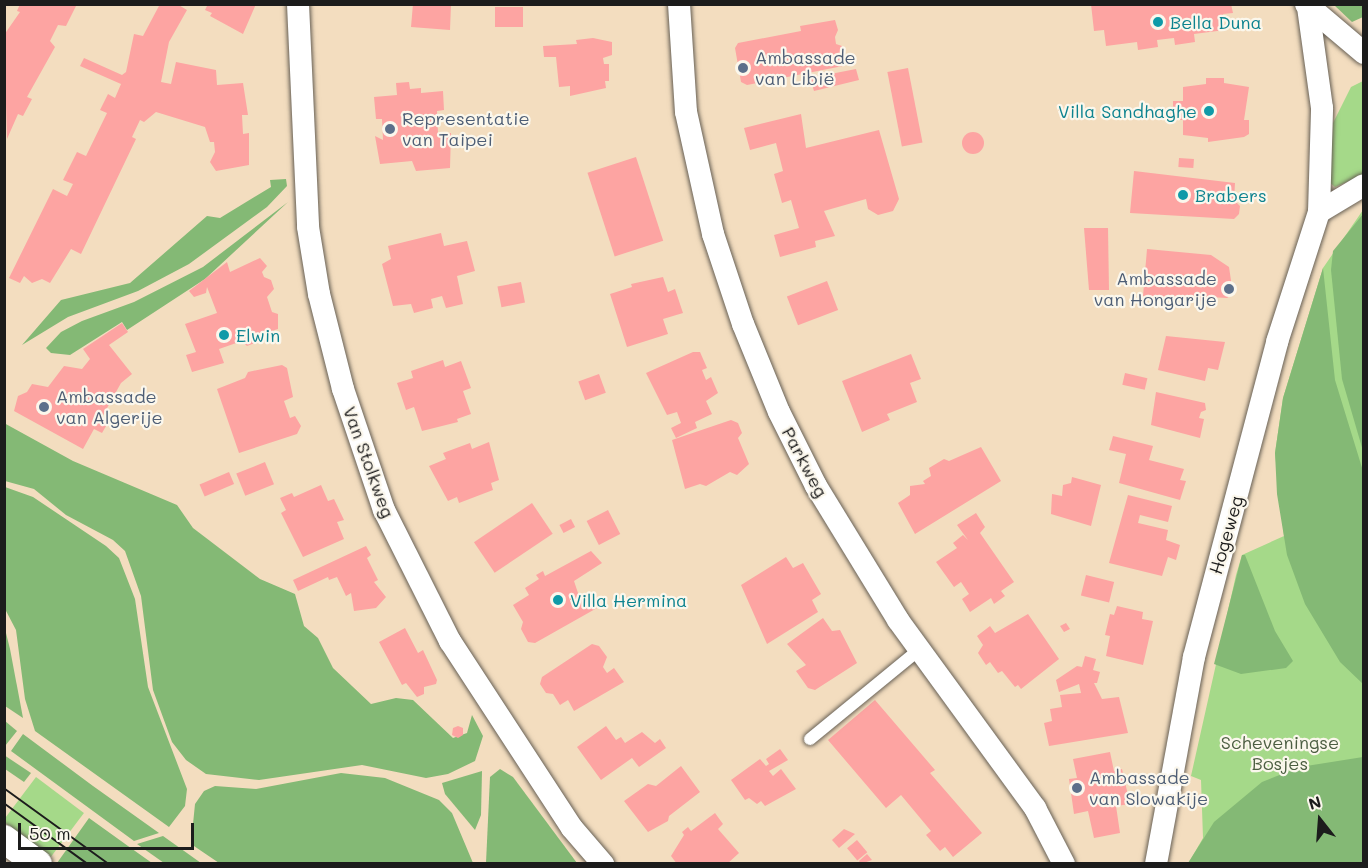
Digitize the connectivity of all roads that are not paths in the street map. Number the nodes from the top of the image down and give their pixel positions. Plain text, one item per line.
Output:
1 (298, 4) edge
2 (679, 4) edge
3 (1307, 6) edge
4 (1364, 53) edge
5 (1364, 185) edge
6 (1319, 212) junction
7 (920, 650) junction
8 (810, 739) dead end
9 (603, 864) edge
10 (1064, 864) edge
11 (1156, 864) edge

1 - 9 street, Van Stolkweg
2 - 7 street, Parkweg
3 - 4 street
3 - 6 street, Hogeweg
5 - 6 street
6 - 11 street, Hogeweg
7 - 8 lane
7 - 10 street, Parkweg

